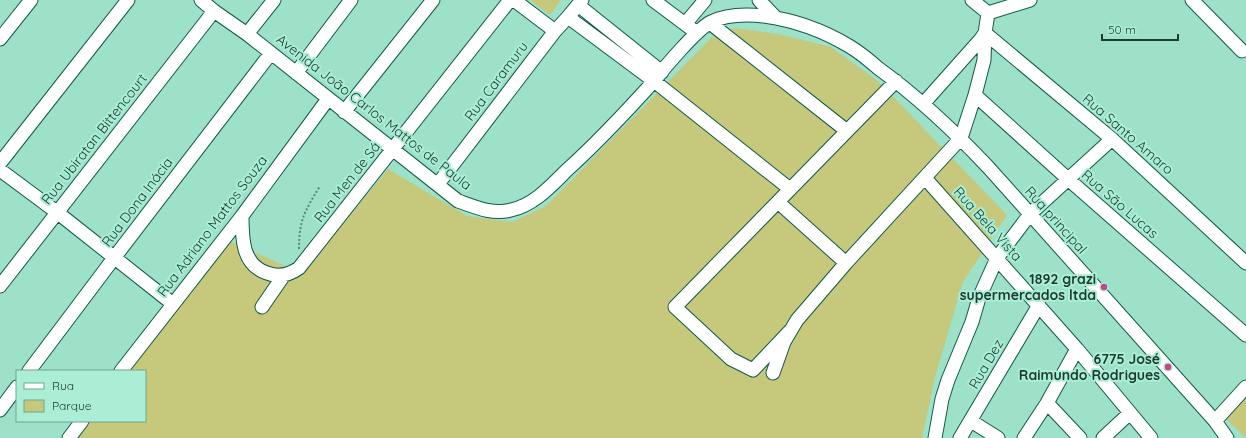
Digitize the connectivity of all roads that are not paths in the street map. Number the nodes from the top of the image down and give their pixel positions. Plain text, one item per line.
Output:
1 (31, 0) edge
2 (128, 0) edge
3 (201, 0) edge
4 (274, 0) edge
5 (351, 0) edge
6 (433, 0) edge
7 (510, 0) edge
8 (514, 0) edge
9 (653, 0) edge
10 (705, 0) edge
11 (759, 0) edge
12 (972, 0) edge
13 (1030, 0) edge
14 (1192, 0) edge
15 (580, 3) edge
16 (214, 11) junction
17 (988, 13) junction
18 (568, 17) junction
19 (776, 18) junction
20 (710, 23) junction
21 (685, 24) junction
22 (555, 31) junction
23 (697, 33) junction
24 (985, 33) junction
25 (247, 34) junction
26 (0, 39) edge
27 (1242, 51) dead end
28 (271, 53) junction
29 (296, 73) junction
30 (658, 76) junction
31 (896, 81) junction
32 (975, 95) junction
33 (328, 99) junction
34 (923, 104) junction
35 (344, 112) junction
36 (847, 131) junction
37 (962, 138) junction
38 (1112, 139) junction
39 (393, 150) junction
40 (0, 163) edge
41 (0, 170) edge
42 (925, 178) junction
43 (1068, 179) junction
44 (438, 184) junction
45 (790, 189) junction
46 (778, 202) junction
47 (58, 213) junction
48 (1030, 214) junction
49 (242, 216) junction
50 (114, 258) junction
51 (997, 258) junction
52 (846, 263) junction
53 (1246, 263) edge
54 (279, 276) junction
55 (0, 286) edge
56 (173, 304) junction
57 (1039, 305) junction
58 (262, 308) dead end
59 (790, 331) junction
60 (1246, 335) edge
61 (1077, 349) junction
62 (30, 370) edge
63 (122, 370) edge
64 (772, 373) dead end
65 (1246, 387) edge
66 (16, 388) edge
67 (1047, 404) junction
68 (0, 410) edge
69 (1130, 413) junction
70 (971, 421) junction
71 (1215, 421) junction
72 (81, 422) edge
73 (68, 438) edge
74 (935, 438) edge
75 (960, 438) edge
76 (998, 438) edge
77 (1024, 438) edge
78 (1080, 438) edge
79 (1103, 438) edge
80 (1151, 438) edge
81 (1228, 438) edge

1 - 26 street
2 - 40 street
3 - 16 street, Avenida João Carlos Mattos de Paula
4 - 25 street
5 - 29 street
6 - 35 street
7 - 39 street, Rua Men de Sá
8 - 22 street
9 - 21 street
10 - 21 street
11 - 19 street
12 - 17 street
13 - 17 street
14 - 27 street
15 - 18 street, Rua Caramuru
15 - 30 street
16 - 25 street, Avenida João Carlos Mattos de Paula
16 - 47 street, Rua Ubiratan Bittencourt
17 - 24 street
18 - 22 street, Rua Caramuru
18 - 30 street
19 - 20 street, Avenida João Carlos Mattos de Paula
19 - 31 street, Avenida João Carlos Mattos de Paula
20 - 23 street, Avenida João Carlos Mattos de Paula
20 - 36 street
21 - 23 street
22 - 44 street, Rua Caramuru
23 - 30 street, Avenida João Carlos Mattos de Paula
24 - 32 street
24 - 34 street
24 - 38 street, Rua Santo Amaro
25 - 28 street, Avenida João Carlos Mattos de Paula
28 - 29 street, Avenida João Carlos Mattos de Paula
28 - 50 street, Rua Dona Inácia
29 - 33 street, Avenida João Carlos Mattos de Paula
30 - 44 street, Avenida João Carlos Mattos de Paula
30 - 45 street
31 - 34 street, Rua principal
31 - 36 street
32 - 37 street
32 - 43 street, Rua São Lucas
33 - 35 street, Avenida João Carlos Mattos de Paula
33 - 49 street, Rua Adriano Mattos Souza
34 - 37 street, Rua principal
35 - 39 street, Avenida João Carlos Mattos de Paula
36 - 45 street
37 - 42 street
37 - 48 street, Rua principal
38 - 43 street
38 - 53 street, Rua Santo Amaro
39 - 44 street, Avenida João Carlos Mattos de Paula
39 - 54 street, Rua Men de Sá
41 - 47 street
42 - 51 street, Rua Bela Vista
42 - 52 street
43 - 48 street
43 - 60 street, Rua São Lucas
45 - 46 street
46 - 52 street
46 - 59 street
47 - 50 street
47 - 55 street, Rua Ubiratan Bittencourt
48 - 51 street
48 - 71 street, Rua principal
49 - 54 street
49 - 56 street, Rua Adriano Mattos Souza
50 - 56 street
50 - 62 street, Rua Dona Inácia
51 - 57 street, Rua Bela Vista
51 - 74 street
52 - 59 street
54 - 58 street
56 - 63 street, Rua Adriano Mattos Souza
57 - 61 street, Rua Bela Vista
57 - 70 street, Rua Dez
59 - 64 street
61 - 67 street
61 - 69 street, Rua Bela Vista
65 - 71 street
66 - 68 street
67 - 77 street
67 - 78 street
69 - 79 street
69 - 80 street, Rua Bela Vista
70 - 75 street, Rua Dez
70 - 76 street
71 - 81 street, Rua principal
72 - 73 street

